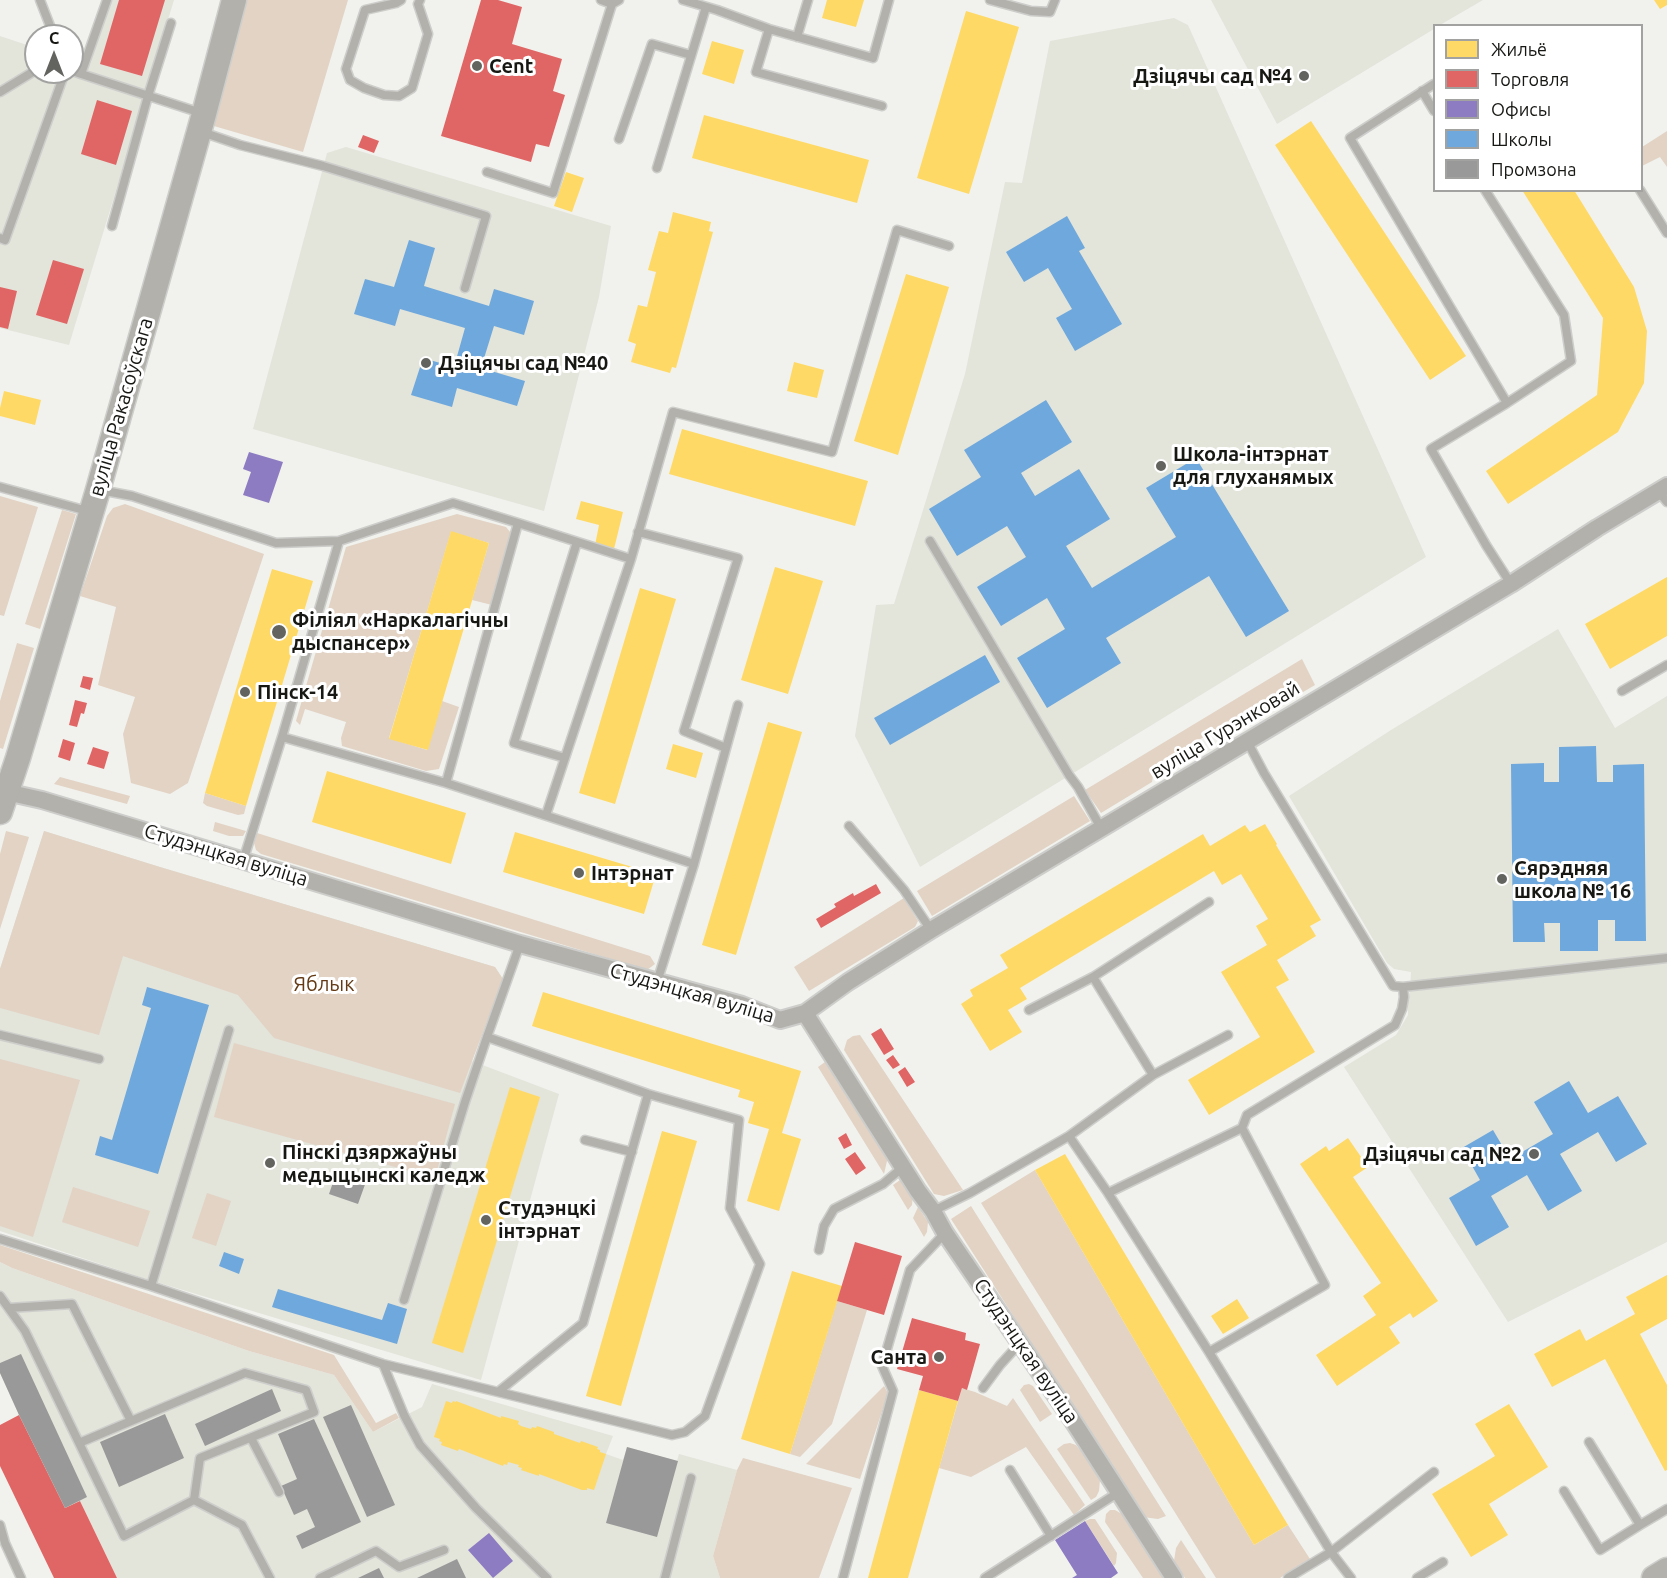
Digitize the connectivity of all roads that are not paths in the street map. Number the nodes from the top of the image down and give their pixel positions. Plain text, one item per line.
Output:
1 (40, 0) edge
2 (107, 0) edge
3 (234, 0) edge
4 (401, 0) edge
5 (420, 0) edge
6 (601, 0) edge
7 (683, 0) edge
8 (808, 0) edge
9 (889, 0) edge
10 (990, 0) edge
11 (1055, 0) edge
12 (616, 2) edge
13 (706, 7) junction
14 (171, 23) dead end
15 (49, 24) edge
16 (769, 29) junction
17 (797, 37) junction
18 (84, 54) edge
19 (691, 55) junction
20 (84, 76) edge
21 (24, 77) edge
22 (61, 84) edge
23 (1433, 85) edge
24 (1422, 91) junction
25 (0, 92) edge
26 (148, 96) junction
27 (882, 106) dead end
28 (1433, 109) edge
29 (202, 123) junction
30 (619, 139) dead end
31 (657, 168) dead end
32 (487, 172) dead end
33 (1486, 192) edge
34 (1641, 192) edge
35 (112, 226) dead end
36 (1667, 233) edge
37 (0, 238) edge
38 (949, 246) dead end
39 (465, 288) dead end
40 (1507, 403) junction
41 (0, 487) edge
42 (98, 490) junction
43 (1664, 493) edge
44 (91, 513) junction
45 (518, 523) junction
46 (638, 532) junction
47 (339, 541) junction
48 (577, 542) junction
49 (930, 542) dead end
50 (631, 559) junction
51 (1511, 584) junction
52 (1667, 664) edge
53 (1622, 691) dead end
54 (738, 705) dead end
55 (282, 737) junction
56 (1246, 741) junction
57 (726, 748) junction
58 (565, 758) junction
59 (446, 783) junction
60 (2, 798) edge
61 (546, 815) junction
62 (849, 826) dead end
63 (1101, 828) junction
64 (243, 861) junction
65 (694, 864) junction
66 (1209, 902) dead end
67 (931, 930) junction
68 (520, 944) junction
69 (1667, 958) edge
70 (1093, 977) junction
71 (657, 983) junction
72 (1403, 987) junction
73 (1029, 1010) dead end
74 (805, 1013) junction
75 (229, 1030) dead end
76 (0, 1035) edge
77 (1228, 1035) dead end
78 (487, 1037) junction
79 (99, 1059) dead end
80 (1153, 1075) junction
81 (648, 1094) junction
82 (1242, 1128) junction
83 (1069, 1136) junction
84 (585, 1140) dead end
85 (632, 1152) junction
86 (903, 1167) junction
87 (1108, 1193) junction
88 (933, 1211) junction
89 (945, 1233) junction
90 (0, 1239) edge
91 (819, 1250) dead end
92 (151, 1286) junction
93 (0, 1296) edge
94 (404, 1300) dead end
95 (9, 1308) junction
96 (1020, 1343) junction
97 (1209, 1352) junction
98 (383, 1364) junction
99 (983, 1388) dead end
100 (498, 1392) junction
101 (131, 1421) junction
102 (251, 1437) junction
103 (1589, 1442) dead end
104 (79, 1443) junction
105 (1010, 1470) dead end
106 (1434, 1472) dead end
107 (691, 1478) dead end
108 (1564, 1491) dead end
109 (279, 1492) dead end
110 (1119, 1492) junction
111 (194, 1500) junction
112 (1667, 1509) edge
113 (0, 1525) edge
114 (1640, 1525) junction
115 (1051, 1536) junction
116 (3, 1544) edge
117 (444, 1550) dead end
118 (1331, 1552) junction
119 (1443, 1562) dead end
120 (1667, 1570) edge
121 (21, 1578) edge
122 (270, 1578) edge
123 (320, 1578) edge
124 (547, 1578) edge
125 (665, 1578) edge
126 (843, 1578) edge
127 (985, 1578) edge
128 (1174, 1578) edge
129 (1288, 1578) edge
130 (1351, 1578) edge
131 (1417, 1578) edge
132 (1654, 1578) edge

1 - 15 lane
2 - 18 lane
3 - 29 main road, вуліца Ракасоўскага
4 - 5 lane
6 - 12 lane
7 - 13 lane
8 - 17 lane
9 - 17 lane
10 - 11 lane
12 - 32 lane
13 - 16 lane
13 - 19 lane
14 - 26 lane
16 - 17 lane
16 - 27 lane
19 - 30 lane
19 - 31 lane
20 - 26 lane
21 - 25 lane
22 - 37 lane
23 - 24 lane
24 - 28 lane
24 - 40 lane
26 - 29 lane
26 - 35 lane
29 - 39 lane
29 - 42 main road, вуліца Ракасоўскага
33 - 40 lane
34 - 36 lane
38 - 46 lane
40 - 51 lane
41 - 44 lane
42 - 44 main road, вуліца Ракасоўскага
42 - 47 lane
43 - 51 street, вуліца Гурэнковай
44 - 60 main road, вуліца Ракасоўскага
45 - 47 lane
45 - 48 lane
45 - 59 lane
46 - 50 lane
46 - 57 lane
47 - 55 lane
48 - 50 lane
48 - 58 lane
49 - 63 lane
50 - 58 lane
51 - 56 street, вуліца Гурэнковай
52 - 53 lane
54 - 57 lane
55 - 59 lane
55 - 64 lane
56 - 63 street, вуліца Гурэнковай
56 - 72 lane
57 - 65 lane
58 - 61 lane
59 - 61 lane
60 - 64 street, Студэнцкая вуліца
61 - 65 lane
62 - 67 lane
63 - 67 street, вуліца Гурэнковай
64 - 68 street, Студэнцкая вуліца
65 - 71 lane
66 - 70 lane
67 - 74 street, вуліца Гурэнковай
68 - 71 street, Студэнцкая вуліца
68 - 78 lane
69 - 72 lane
70 - 73 lane
70 - 80 lane
71 - 74 street, Студэнцкая вуліца
72 - 82 lane
74 - 86 street, Студэнцкая вуліца
75 - 92 lane
76 - 79 lane
77 - 80 lane
78 - 81 lane
78 - 94 lane
80 - 83 lane
81 - 85 lane
81 - 100 lane
82 - 87 lane
82 - 97 lane
83 - 87 lane
83 - 88 lane
84 - 85 lane
85 - 100 lane
86 - 88 street, Студэнцкая вуліца
86 - 91 lane
87 - 97 lane
88 - 89 street, Студэнцкая вуліца
89 - 96 street, Студэнцкая вуліца
89 - 126 lane
90 - 92 lane
92 - 98 lane
93 - 95 lane
95 - 101 lane
95 - 104 lane
96 - 99 lane
96 - 110 street, Студэнцкая вуліца
97 - 118 lane
98 - 100 lane
98 - 124 lane
101 - 102 lane
101 - 104 lane
102 - 109 lane
102 - 111 lane
103 - 114 lane
104 - 111 lane
105 - 115 lane
106 - 118 lane
107 - 125 lane
108 - 114 lane
110 - 115 lane
110 - 128 street, Студэнцкая вуліца
111 - 122 lane
112 - 114 lane
113 - 116 lane
115 - 127 lane
116 - 121 lane
117 - 123 lane
118 - 129 lane
118 - 130 lane
119 - 131 lane
120 - 132 main road

